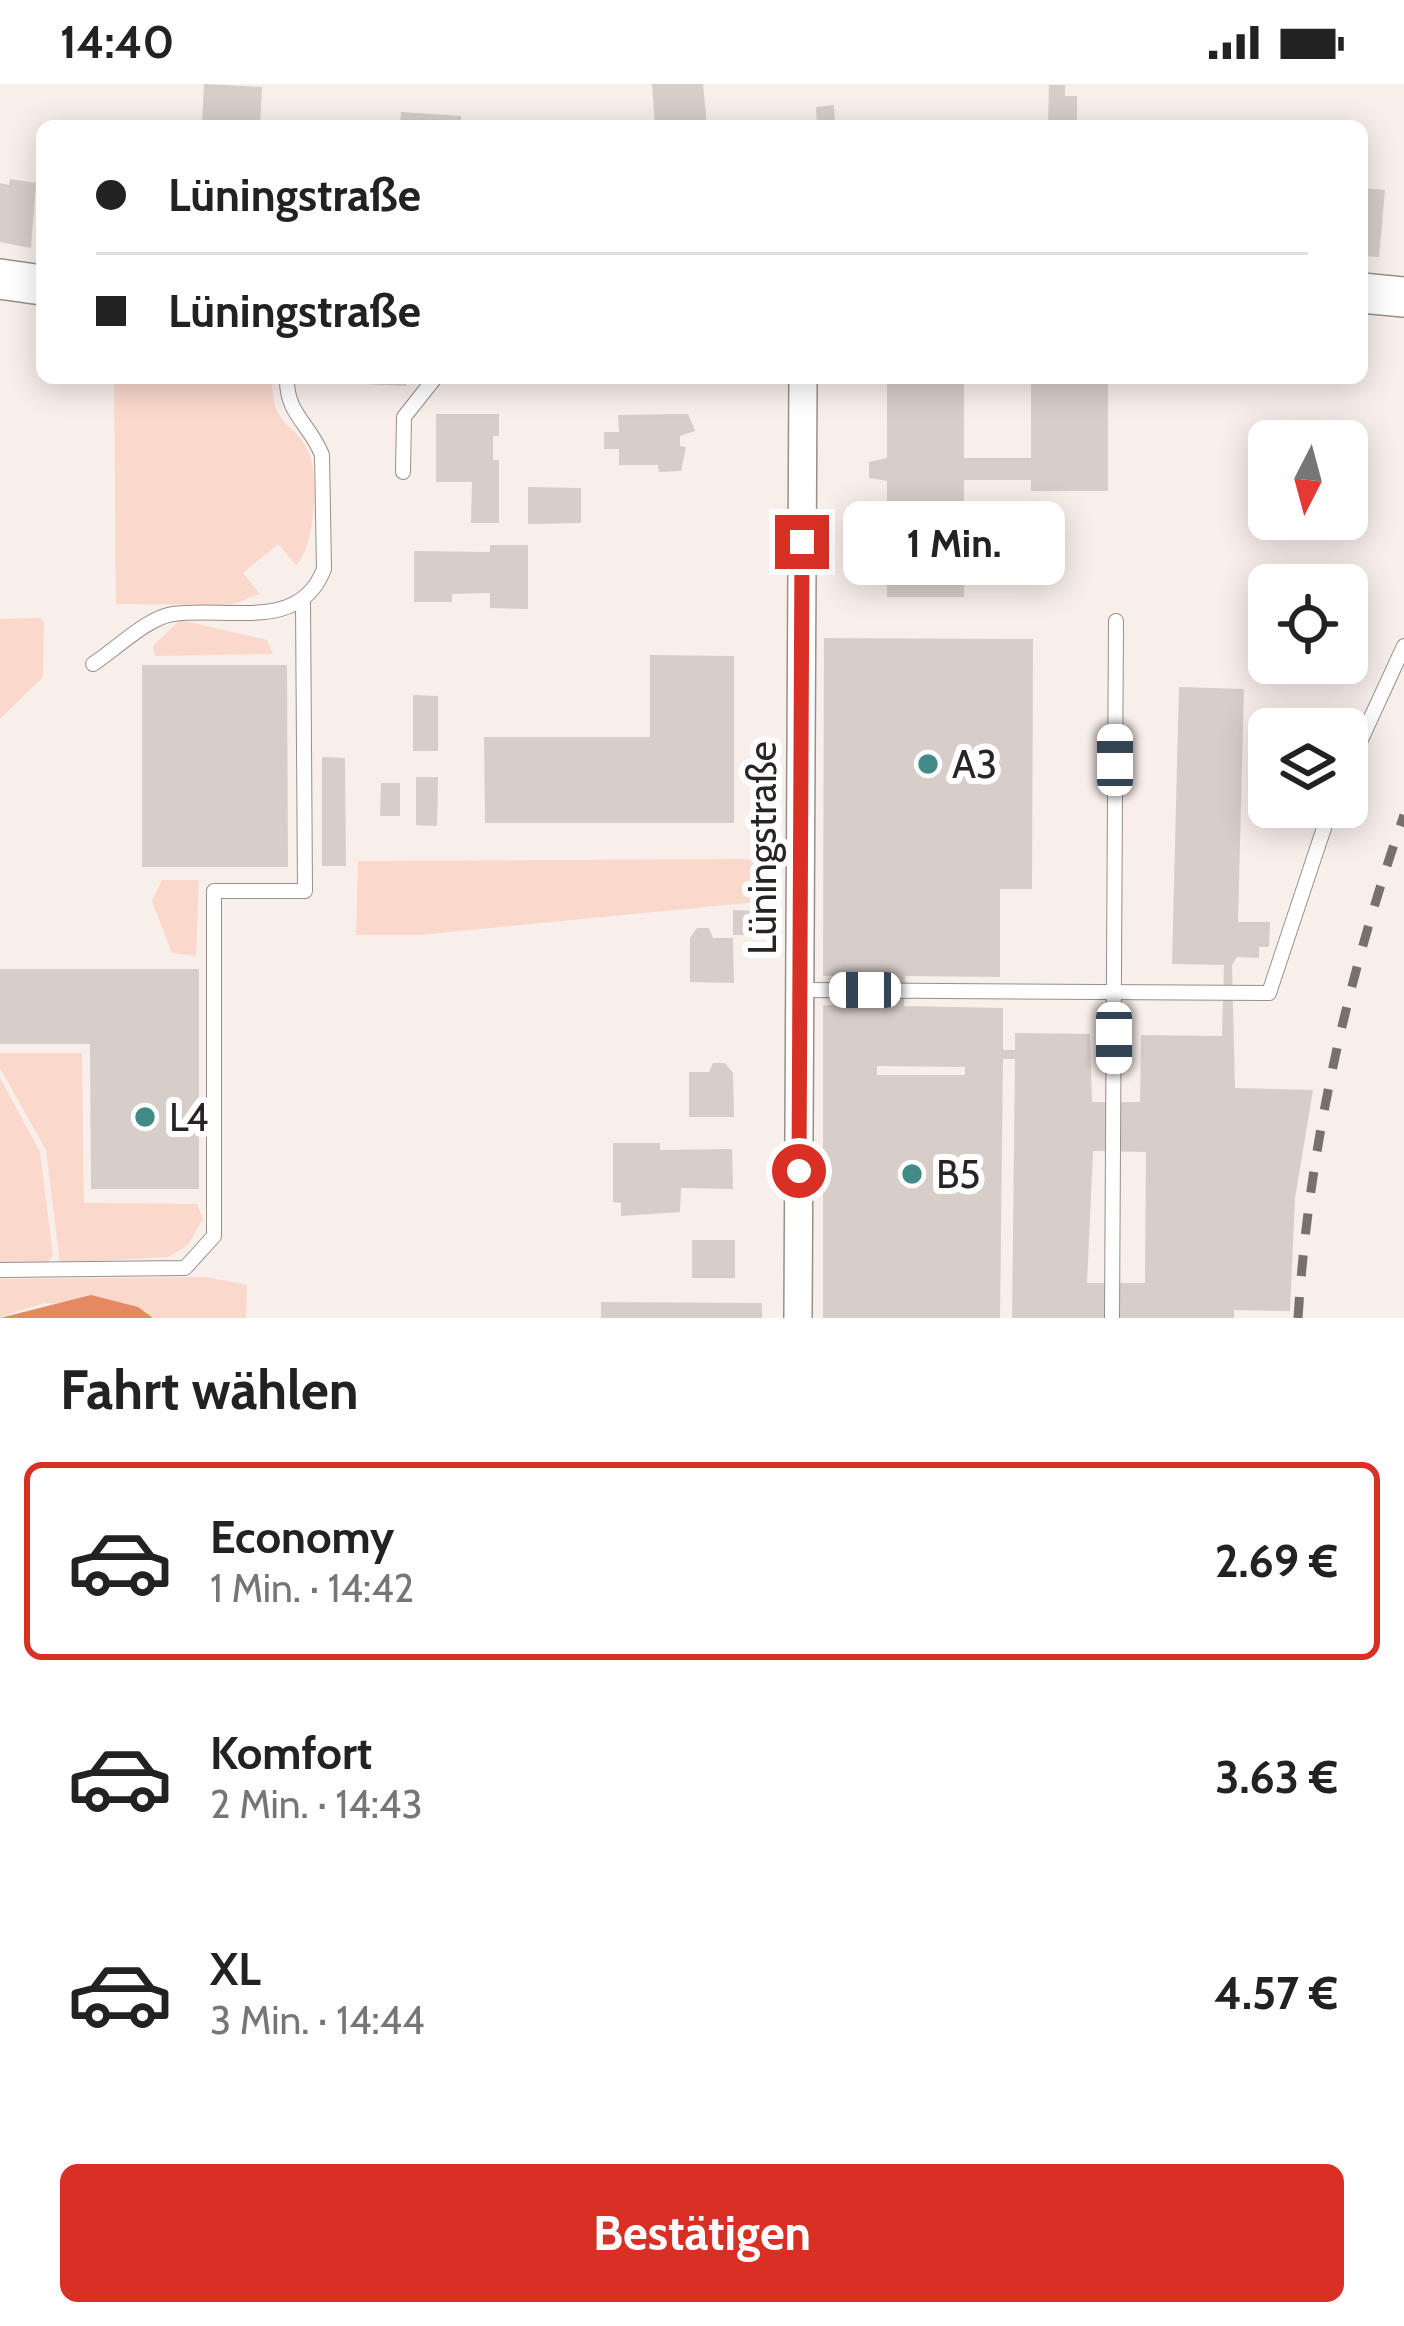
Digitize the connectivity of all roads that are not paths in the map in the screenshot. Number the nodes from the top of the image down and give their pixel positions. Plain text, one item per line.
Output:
1 (0, 279) edge
2 (36, 283) edge
3 (1368, 294) edge
4 (1404, 297) edge
5 (288, 384) edge
6 (430, 384) edge
7 (803, 384) edge
8 (403, 472) dead end
9 (303, 602) junction
10 (1116, 621) dead end
11 (1404, 646) edge
12 (93, 664) dead end
13 (1368, 724) edge
14 (1324, 828) edge
15 (800, 990) junction
16 (1114, 992) junction
17 (0, 1270) edge
18 (798, 1318) edge
19 (1112, 1318) edge

1 - 2 street
3 - 4 street
5 - 9 lane
6 - 8 lane
7 - 15 street, Lüningstraße
9 - 12 lane
9 - 17 lane
10 - 16 lane
11 - 13 lane
14 - 16 lane
15 - 16 lane
15 - 18 street, Lüningstraße
16 - 19 lane

